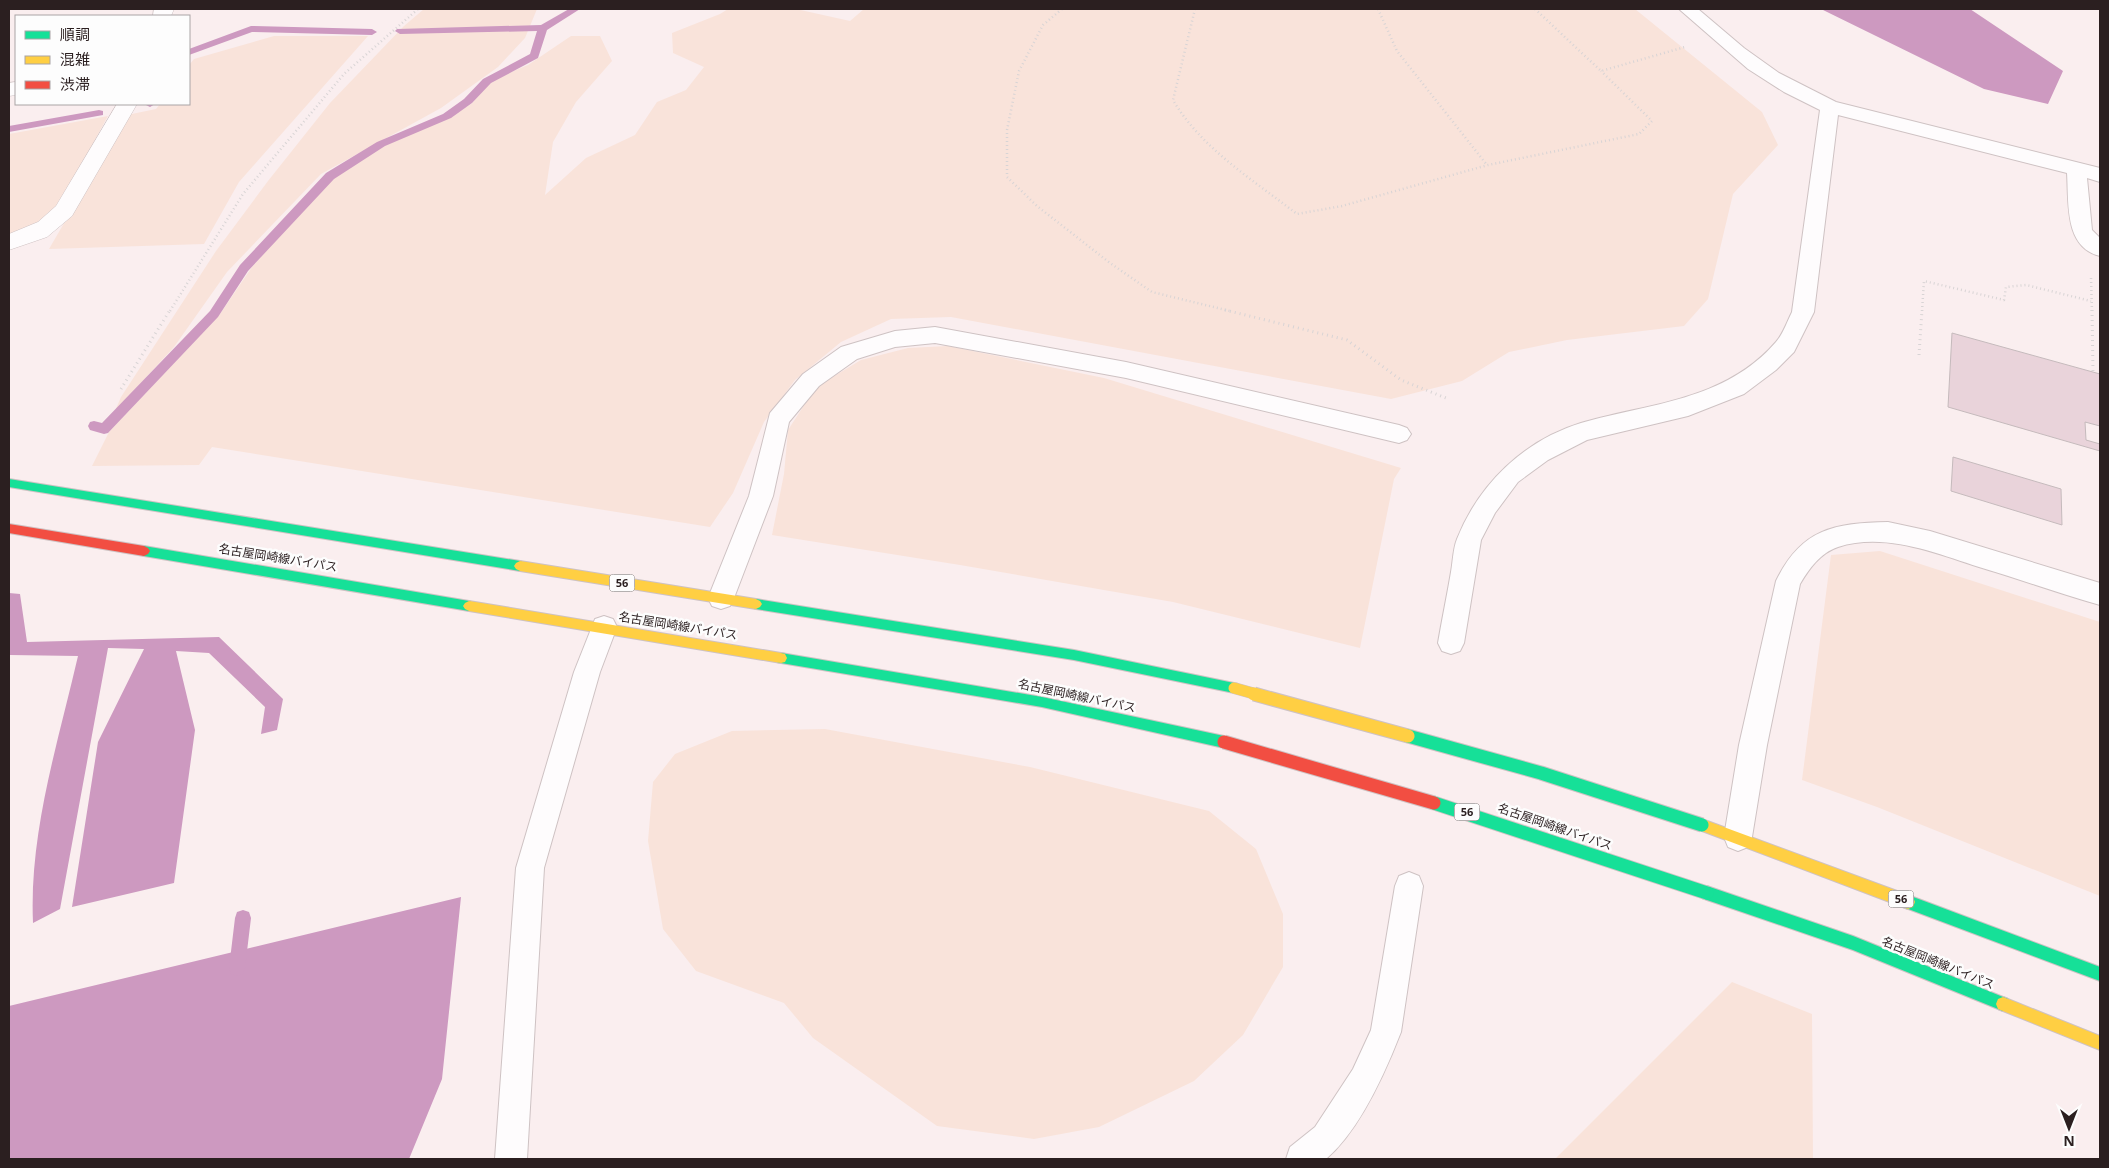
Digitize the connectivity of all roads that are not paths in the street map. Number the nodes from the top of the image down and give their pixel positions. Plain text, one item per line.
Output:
1 (1688, 9) edge
2 (126, 105) edge
3 (1830, 107) junction
4 (2076, 169) junction
5 (2100, 175) edge
6 (9, 242) edge
7 (2098, 248) edge
8 (1399, 434) dead end
9 (9, 483) edge
10 (9, 528) edge
11 (2100, 594) edge
12 (721, 598) junction
13 (604, 627) junction
14 (1451, 643) dead end
15 (1738, 837) junction
16 (1410, 886) dead end
17 (2100, 974) edge
18 (2100, 1043) edge
19 (511, 1159) edge
20 (1302, 1159) edge

1 - 3 lane
2 - 6 street
3 - 4 lane
3 - 14 lane
4 - 5 lane
4 - 7 lane
8 - 12 lane
9 - 12 main road, 56
10 - 13 main road, 名古屋岡崎線バイパス / 56
11 - 15 lane
12 - 15 main road, 56, bridge
13 - 18 main road, 名古屋岡崎線バイパス / 56, bridge
13 - 19 lane
15 - 17 main road, 56
16 - 20 lane

